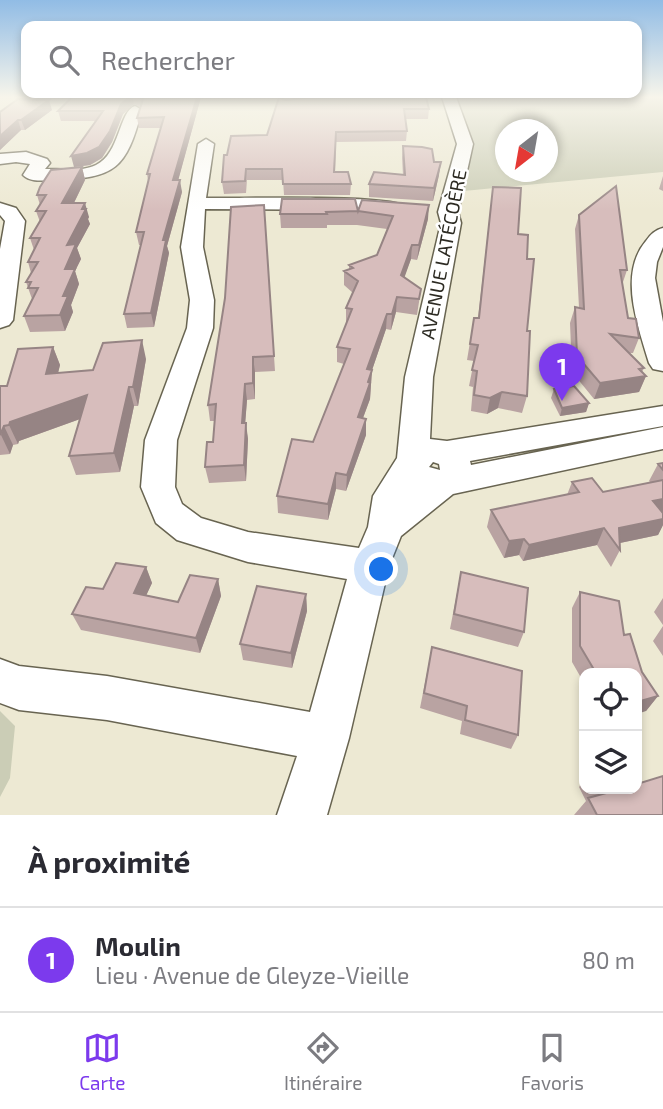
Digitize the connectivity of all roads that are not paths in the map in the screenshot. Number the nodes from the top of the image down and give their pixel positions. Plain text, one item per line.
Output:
1 (129, 135) edge
2 (461, 135) edge
3 (206, 144) dead end
4 (0, 159) edge
5 (32, 175) junction
6 (6, 199) edge
7 (196, 210) junction
8 (435, 211) junction
9 (663, 234) edge
10 (0, 320) edge
11 (663, 363) edge
12 (417, 413) junction
13 (663, 416) edge
14 (663, 438) edge
15 (413, 460) junction
16 (446, 467) junction
17 (386, 527) junction
18 (370, 566) junction
19 (0, 681) edge
20 (326, 738) junction
21 (302, 815) edge

1 - 5 street
2 - 8 street, AVENUE LATÉCOÈRE
3 - 7 street
4 - 5 street
5 - 6 street
6 - 10 street
7 - 8 street
7 - 18 street
8 - 12 street, AVENUE LATÉCOÈRE
9 - 11 street
12 - 15 street, AVENUE LATÉCOÈRE
12 - 16 street
13 - 16 street
14 - 16 street
15 - 16 street
15 - 17 street, AVENUE LATÉCOÈRE
16 - 17 street
17 - 18 street, AVENUE LATÉCOÈRE
18 - 20 street, AVENUE LATÉCOÈRE
19 - 20 street
20 - 21 street, AVENUE LATÉCOÈRE

